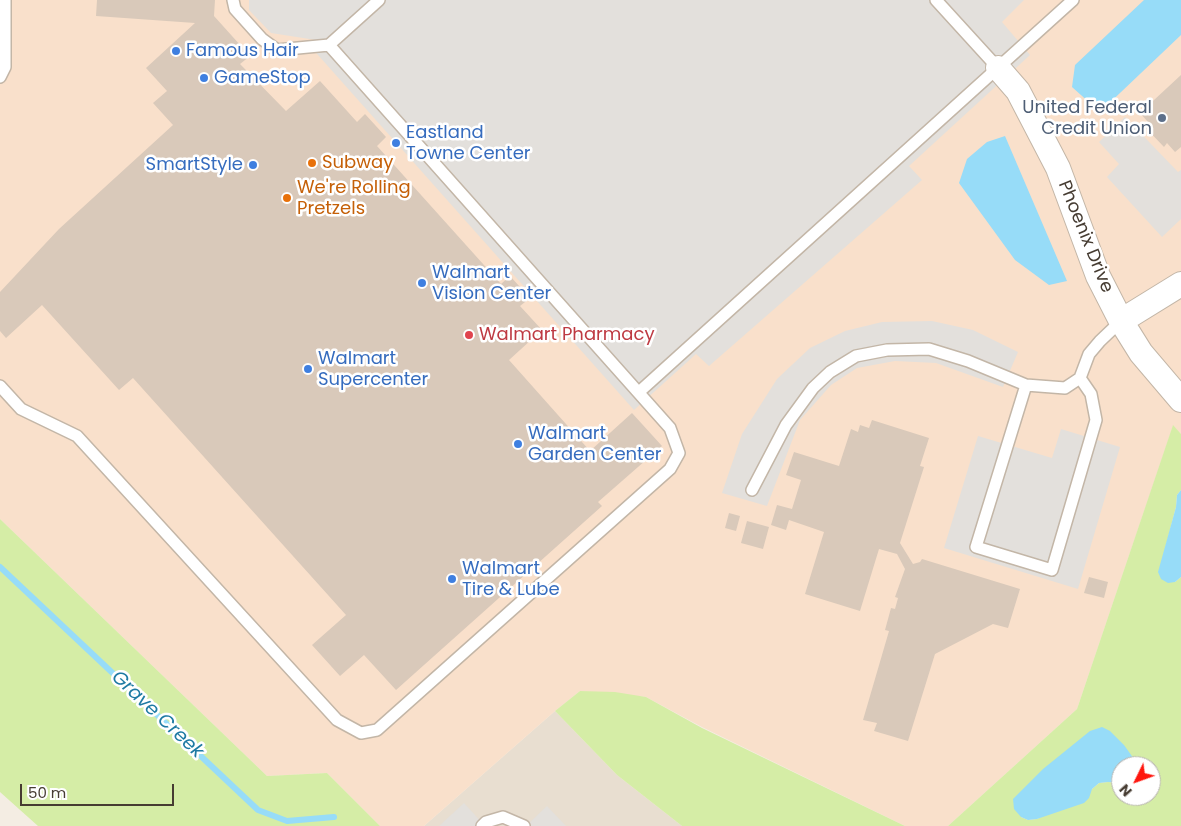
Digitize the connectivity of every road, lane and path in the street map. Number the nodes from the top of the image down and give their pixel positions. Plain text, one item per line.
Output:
1 (5, 0) edge
2 (233, 0) edge
3 (380, 0) edge
4 (936, 0) edge
5 (1073, 0) edge
6 (329, 45) junction
7 (998, 68) junction
8 (0, 77) edge
9 (1181, 284) edge
10 (1121, 321) junction
11 (1080, 378) junction
12 (1026, 385) junction
13 (0, 386) edge
14 (639, 392) junction
15 (1181, 400) edge
16 (752, 490) dead end
17 (482, 826) edge
18 (524, 826) edge

1 - 8 lane
2 - 6 lane
3 - 6 lane
4 - 7 lane
5 - 7 lane
6 - 14 lane
7 - 10 street, Phoenix Drive
7 - 14 lane
9 - 10 street
10 - 11 lane
10 - 15 street, Phoenix Drive
11 - 12 lane
11 - 12 lane
12 - 16 lane
13 - 14 lane
17 - 18 lane

